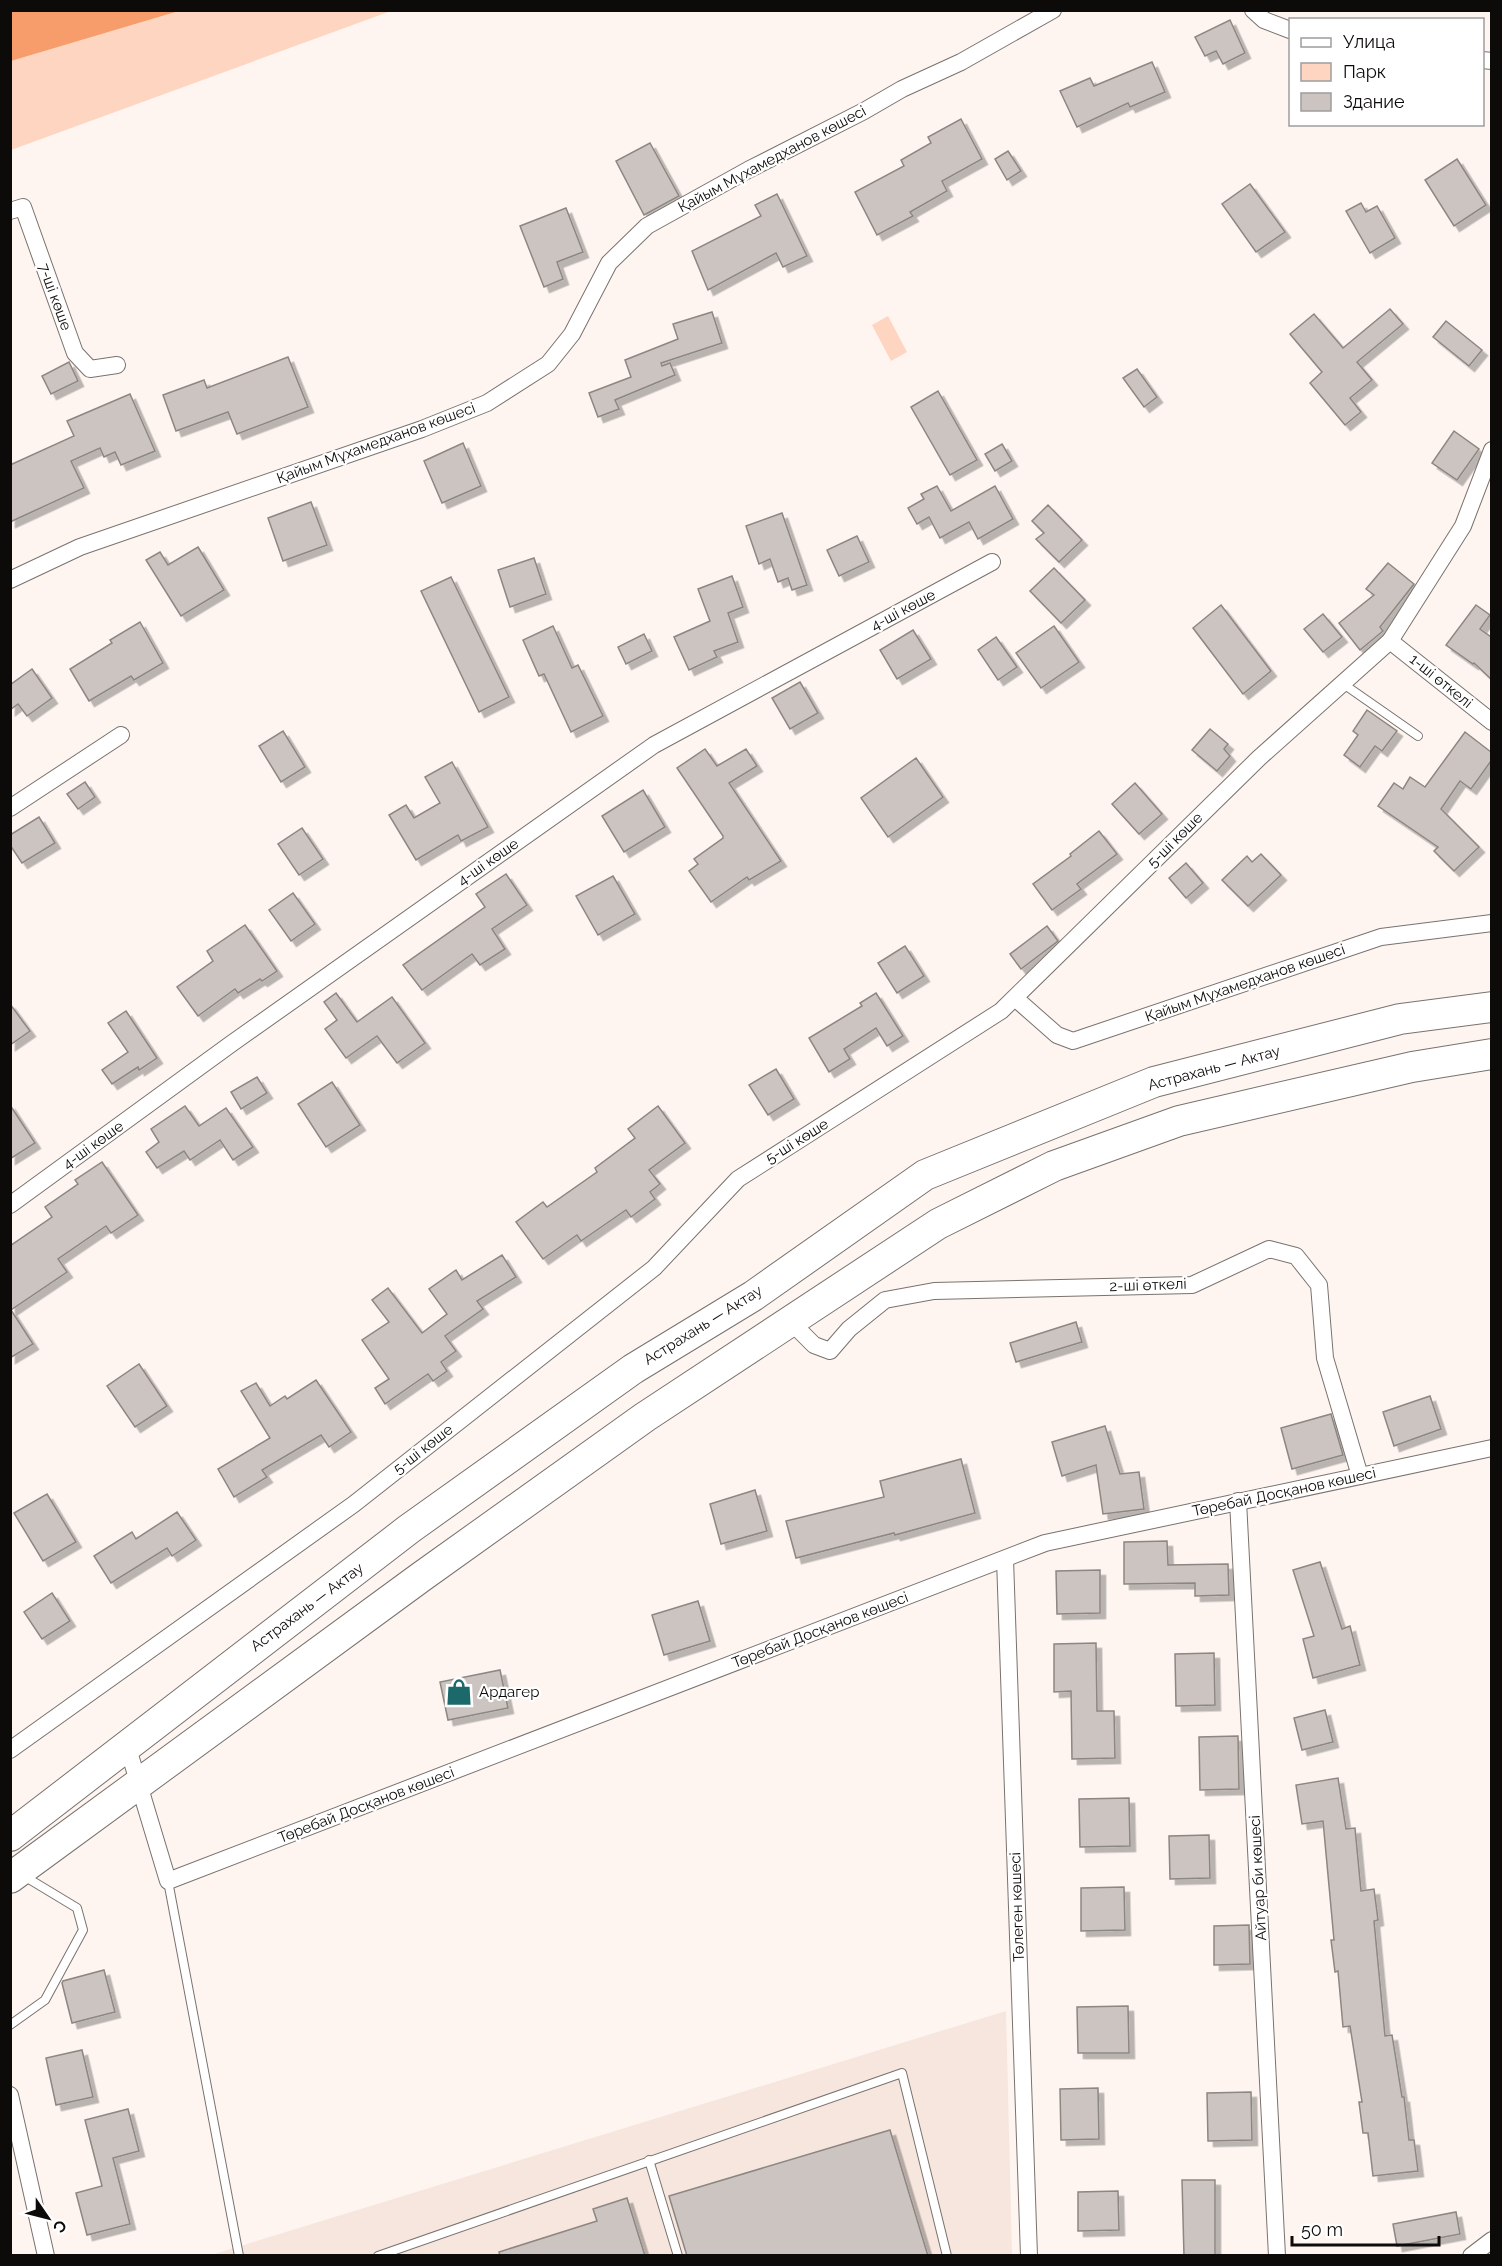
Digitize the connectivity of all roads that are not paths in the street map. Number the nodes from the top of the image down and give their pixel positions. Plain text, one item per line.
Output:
1 (1053, 10) edge
2 (1253, 10) edge
3 (1289, 30) edge
4 (10, 211) edge
5 (117, 364) dead end
6 (1491, 450) edge
7 (992, 562) dead end
8 (10, 580) edge
9 (1390, 641) junction
10 (1342, 683) junction
11 (1491, 722) edge
12 (122, 735) dead end
13 (1418, 736) dead end
14 (10, 808) edge
15 (1491, 923) edge
16 (1015, 998) junction
17 (1491, 1007) edge
18 (1491, 1054) edge
19 (10, 1205) edge
20 (790, 1321) junction
21 (1491, 1448) edge
22 (1360, 1476) junction
23 (1238, 1501) junction
24 (1005, 1559) junction
25 (127, 1745) junction
26 (10, 1750) edge
27 (139, 1783) junction
28 (10, 1836) edge
29 (13, 1871) edge
30 (168, 1881) junction
31 (10, 2025) edge
32 (10, 2095) edge
33 (13, 2124) edge
34 (649, 2160) junction
35 (1491, 2240) edge
36 (46, 2256) edge
37 (239, 2256) edge
38 (378, 2256) edge
39 (678, 2256) edge
40 (947, 2256) edge
41 (1029, 2256) edge
42 (1277, 2256) edge
43 (1471, 2256) edge

1 - 8 street, Қайым Мұхамедханов көшесi
2 - 3 street
4 - 5 street, 7-шi көше
6 - 9 street, 5-шi көше
7 - 19 street, 4-шi көше
9 - 10 street, 5-шi көше
9 - 11 street, 1-ші өткелі
10 - 13 lane
10 - 16 street, 5-шi көше
12 - 14 street
15 - 16 street, Қайым Мұхамедханов көшесi
16 - 26 street, 5-шi көше
17 - 25 highway, Астрахань — Актау
18 - 20 highway
20 - 22 street, 2-ші өткелі
20 - 27 highway
21 - 22 street, Төребай Досқанов көшесі
22 - 23 street, Төребай Досқанов көшесі
23 - 24 street, Төребай Досқанов көшесі
23 - 42 street, Айтуар би көшесі
24 - 30 street, Төребай Досқанов көшесі
24 - 41 street, Төлеген көшесі
25 - 27 street
25 - 28 highway, Астрахань — Актау
27 - 29 highway
27 - 30 street
29 - 31 lane
30 - 37 lane
32 - 33 street
33 - 36 street
34 - 38 lane
34 - 39 lane
34 - 40 lane
35 - 43 street

